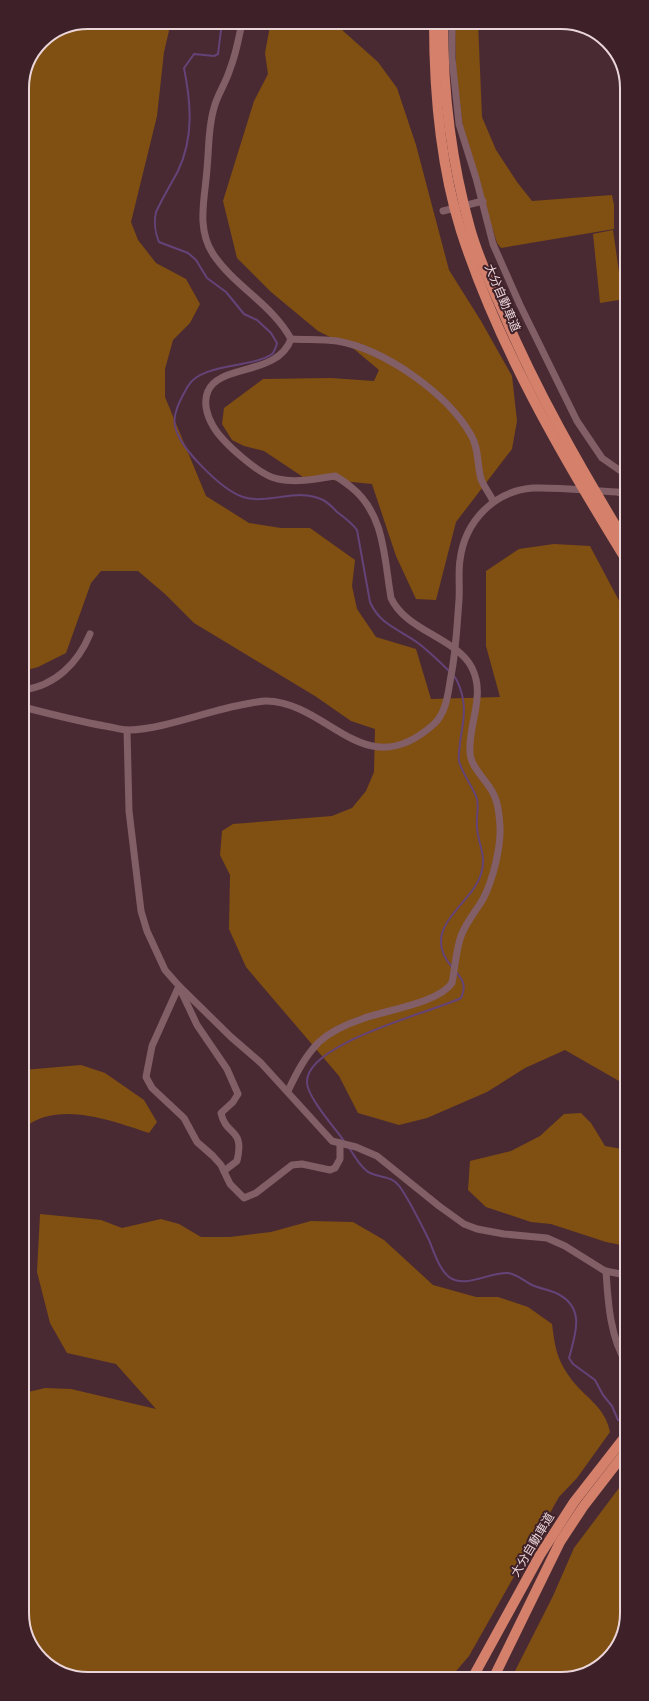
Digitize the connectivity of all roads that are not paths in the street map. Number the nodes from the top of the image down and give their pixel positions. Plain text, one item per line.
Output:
1 (240, 29) edge
2 (434, 29) edge
3 (443, 29) edge
4 (452, 29) edge
5 (483, 201) junction
6 (443, 211) dead end
7 (291, 339) junction
8 (620, 471) edge
9 (620, 493) edge
10 (493, 500) junction
11 (620, 532) edge
12 (620, 550) edge
13 (90, 634) dead end
14 (29, 688) edge
15 (29, 708) edge
16 (127, 730) junction
17 (179, 986) junction
18 (288, 1091) junction
19 (340, 1143) junction
20 (224, 1171) junction
21 (606, 1271) junction
22 (620, 1274) edge
23 (620, 1350) edge
24 (620, 1444) edge
25 (620, 1458) edge
26 (579, 1504) junction
27 (476, 1672) edge
28 (496, 1672) edge

1 - 7 street
2 - 12 highway, 大分自動車道
3 - 11 highway, 大分自動車道
4 - 5 street
5 - 6 street
5 - 8 street
7 - 10 street
7 - 18 street
9 - 10 street
10 - 16 street
13 - 14 street
15 - 16 street
16 - 17 street
17 - 18 street
17 - 20 street
17 - 20 street
18 - 19 street
19 - 20 street
19 - 21 street
21 - 22 street
21 - 23 street
24 - 26 highway, 大分自動車道
25 - 26 highway, 大分自動車道
26 - 27 highway, 大分自動車道
26 - 28 highway, 大分自動車道

